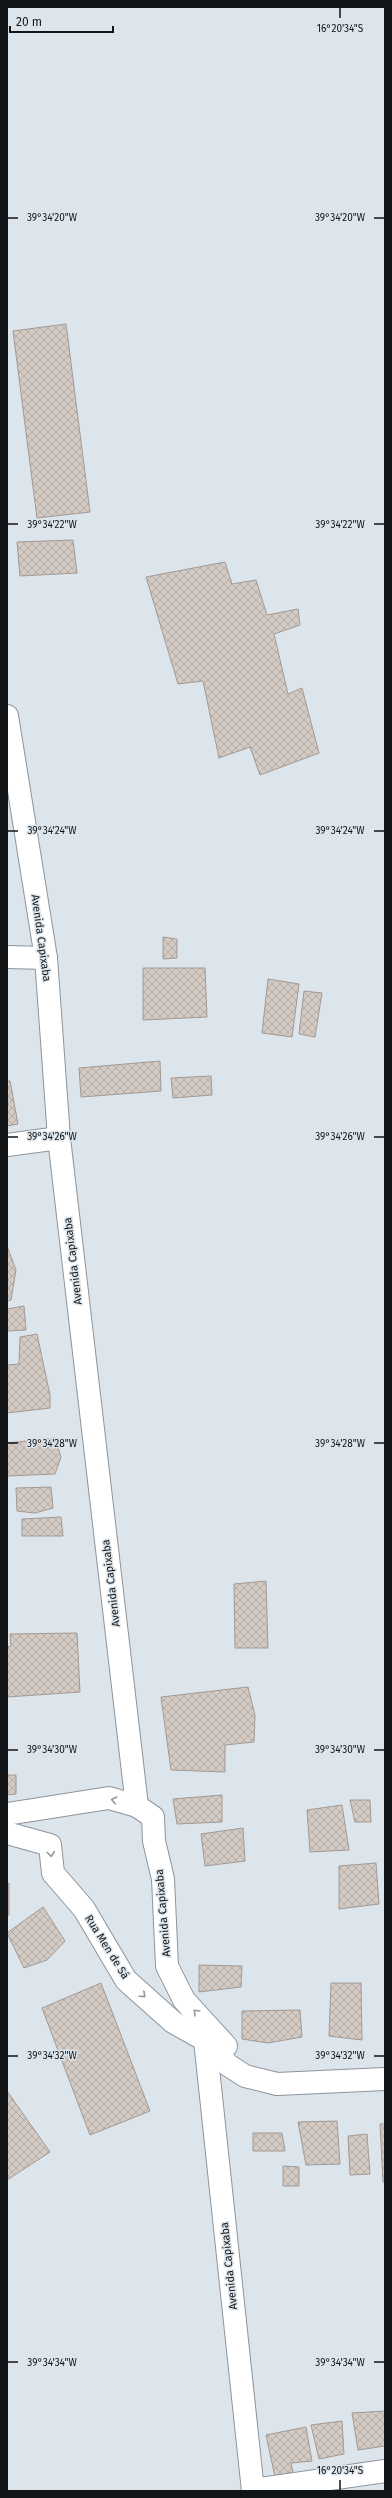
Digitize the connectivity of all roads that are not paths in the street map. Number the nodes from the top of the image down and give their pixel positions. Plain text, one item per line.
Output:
1 (7, 716) edge
2 (7, 957) edge
3 (46, 958) junction
4 (59, 1138) junction
5 (7, 1145) edge
6 (137, 1806) junction
7 (7, 1814) edge
8 (7, 1834) edge
9 (205, 2040) junction
10 (385, 2078) edge
11 (277, 2084) junction
12 (385, 2471) edge
13 (253, 2490) edge

1 - 3 street, Avenida Capixaba
2 - 3 street
3 - 4 street, Avenida Capixaba
4 - 5 street
4 - 6 street, Avenida Capixaba
6 -> 7 street
11 -> 6 street, Avenida Capixaba
8 -> 9 street, Rua Men de Sá
9 - 11 street, Rua Men de Sá
9 - 13 street, Avenida Capixaba
10 - 11 street, Rua Men de Sá
12 - 13 street

